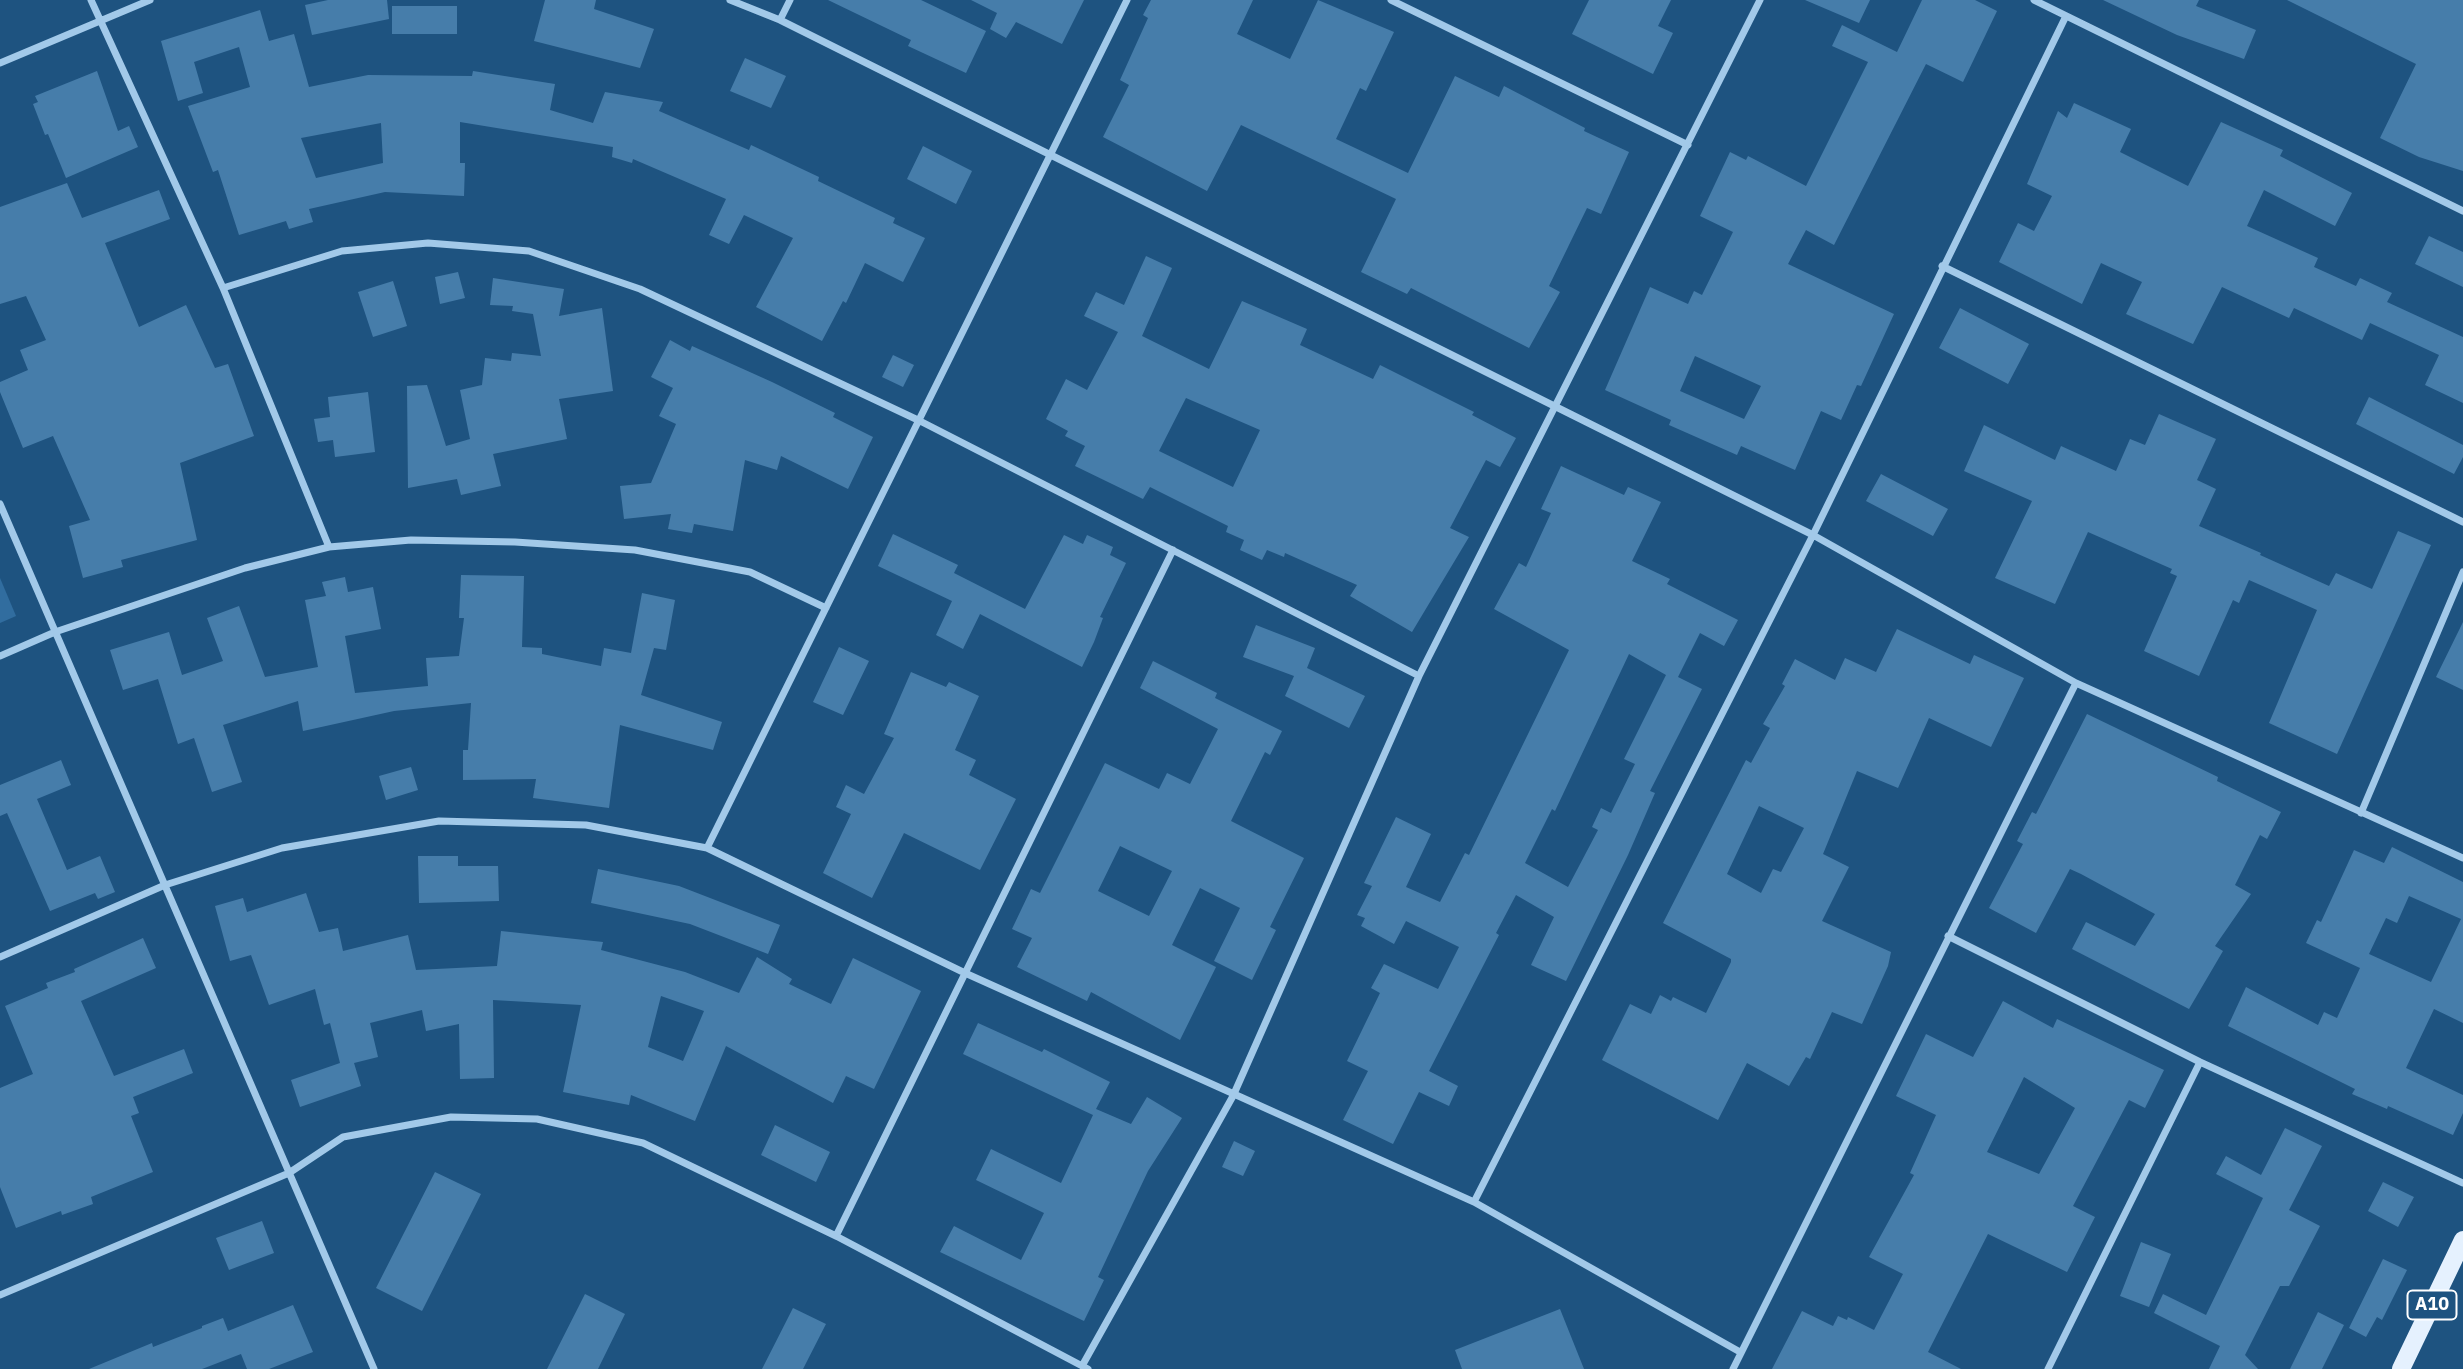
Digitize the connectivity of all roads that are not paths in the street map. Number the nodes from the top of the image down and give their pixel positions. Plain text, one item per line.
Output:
1 (92, 0) edge
2 (150, 0) edge
3 (730, 0) edge
4 (790, 0) edge
5 (1127, 0) edge
6 (1391, 0) edge
7 (1760, 0) edge
8 (2034, 0) edge
9 (2066, 16) junction
10 (100, 20) junction
11 (780, 20) junction
12 (0, 63) edge
13 (1688, 145) junction
14 (1051, 154) junction
15 (2463, 211) edge
16 (1942, 266) junction
17 (223, 288) junction
18 (1556, 405) junction
19 (920, 421) junction
20 (0, 504) edge
21 (2463, 522) edge
22 (1813, 535) junction
23 (329, 547) junction
24 (1173, 550) junction
25 (2463, 572) edge
26 (826, 608) junction
27 (55, 632) junction
28 (0, 656) edge
29 (1419, 676) junction
30 (2076, 683) junction
31 (2361, 813) junction
32 (707, 848) junction
33 (2463, 858) edge
34 (164, 885) junction
35 (1948, 936) junction
36 (0, 957) edge
37 (965, 973) junction
38 (2200, 1062) junction
39 (1233, 1096) junction
40 (289, 1173) junction
41 (2463, 1183) edge
42 (1474, 1202) junction
43 (836, 1236) junction
44 (2463, 1240) edge
45 (0, 1295) edge
46 (1740, 1352) junction
47 (1085, 1368) edge
48 (374, 1369) edge
49 (1733, 1369) edge
50 (2048, 1369) edge
51 (2401, 1369) edge

1 - 10 street
2 - 10 street
3 - 11 street
4 - 11 street
5 - 14 street
6 - 13 street
7 - 13 street
8 - 9 street
9 - 15 street
9 - 16 street
10 - 12 street
10 - 17 street
11 - 14 street
13 - 18 street
14 - 18 street
14 - 19 street
16 - 21 street
16 - 22 street
17 - 19 street
17 - 23 street
18 - 22 street
18 - 29 street
19 - 24 street
19 - 26 street
20 - 27 street
22 - 30 street
22 - 42 street
23 - 26 street
23 - 27 street
24 - 29 street
24 - 37 street
25 - 31 street
26 - 32 street
27 - 28 street
27 - 34 street
29 - 39 street
30 - 31 street
30 - 35 street
31 - 33 street
32 - 34 street
32 - 37 street
34 - 36 street
34 - 40 street
35 - 38 street
35 - 46 street
37 - 39 street
37 - 43 street
38 - 41 street
38 - 50 street
39 - 42 street
39 - 47 street
40 - 43 street
40 - 45 street
40 - 48 street
42 - 46 street
43 - 47 street
44 - 51 main road, A10
46 - 49 street

